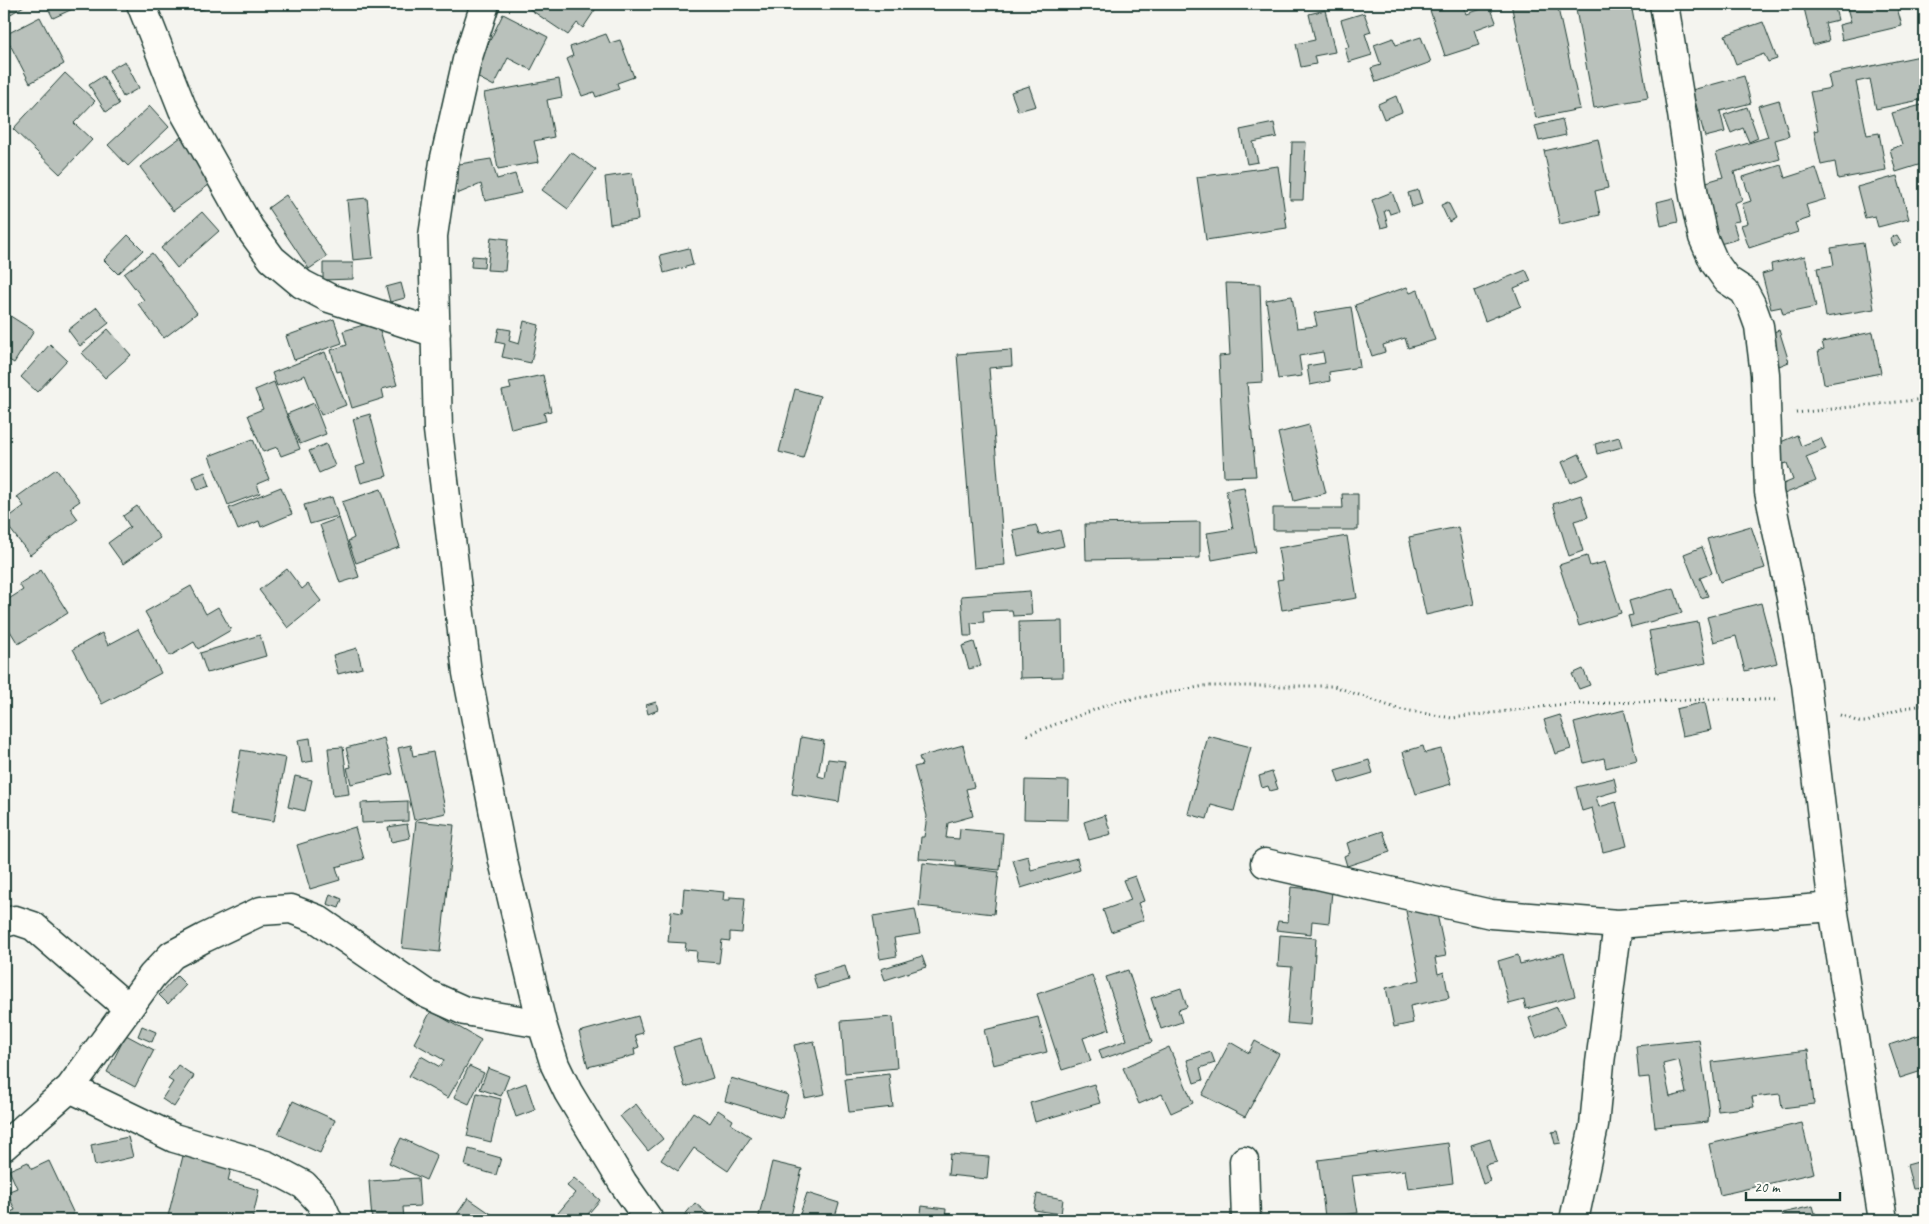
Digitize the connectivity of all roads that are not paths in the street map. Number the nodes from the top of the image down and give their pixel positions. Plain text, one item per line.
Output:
1 (141, 4) edge
2 (485, 4) edge
3 (1664, 4) edge
4 (436, 333) junction
5 (1265, 863) dead end
6 (1833, 907) junction
7 (4, 922) edge
8 (1618, 924) junction
9 (128, 1008) junction
10 (542, 1024) junction
11 (70, 1088) junction
12 (4, 1146) edge
13 (1244, 1161) dead end
14 (328, 1220) edge
15 (649, 1220) edge
16 (1246, 1220) edge
17 (1574, 1220) edge
18 (1883, 1220) edge

1 - 4 street
2 - 4 street
3 - 6 street
4 - 10 street
5 - 8 street
6 - 8 street
6 - 18 street
7 - 9 street
8 - 17 street
9 - 10 street
9 - 11 street
10 - 15 street
11 - 12 street
11 - 14 street
13 - 16 street

